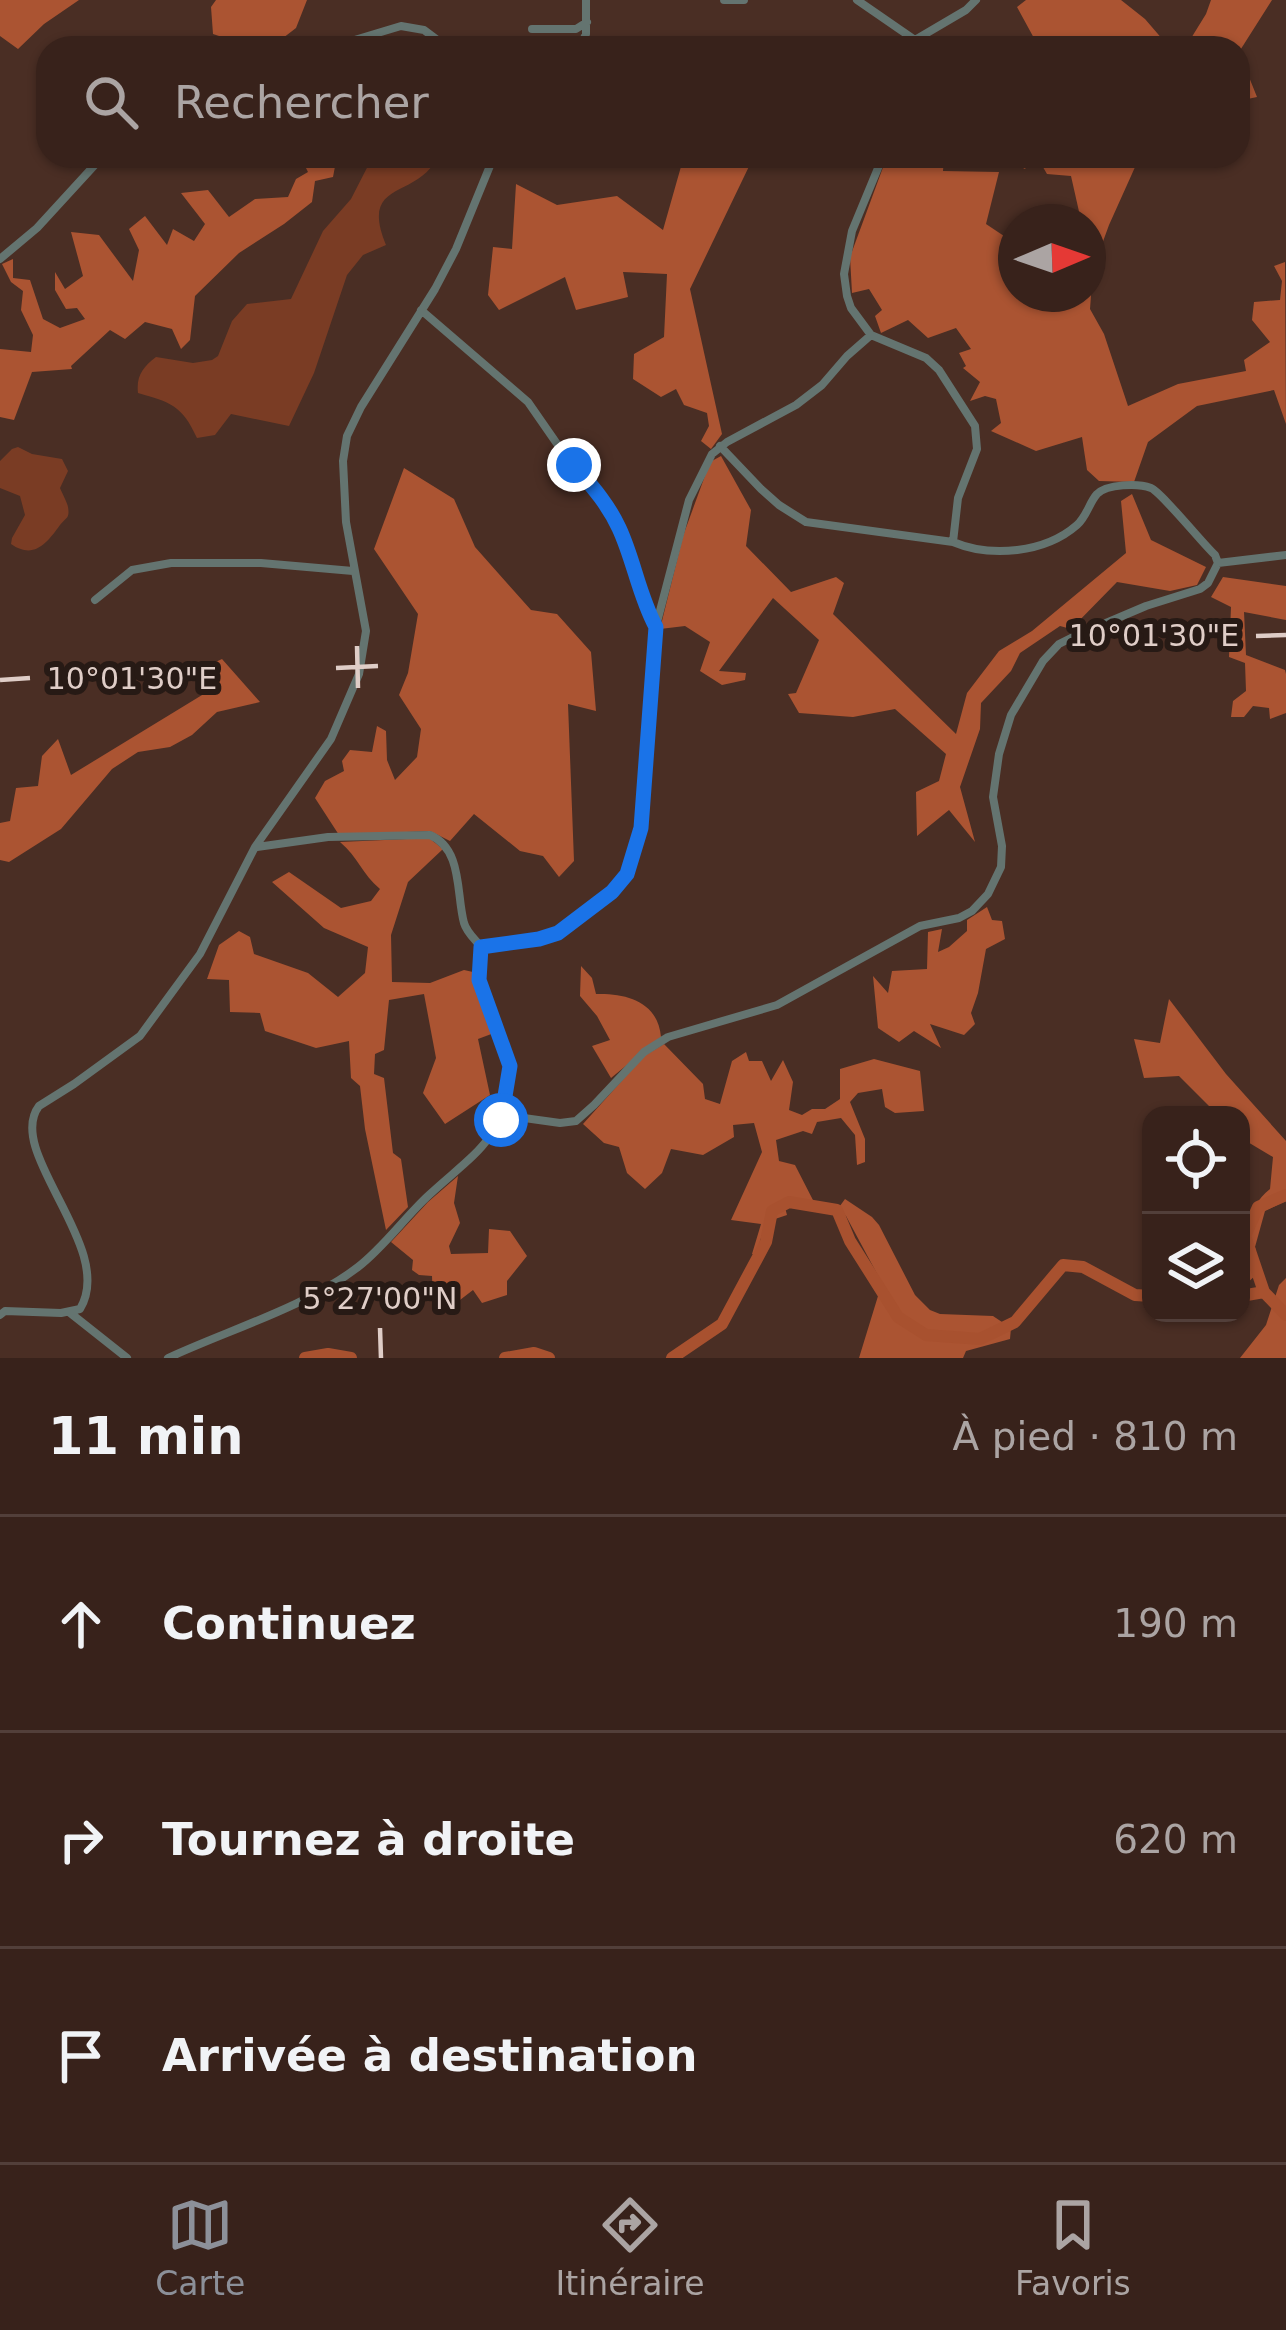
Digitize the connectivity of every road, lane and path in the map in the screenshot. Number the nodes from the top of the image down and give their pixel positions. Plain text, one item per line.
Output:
1 (585, 0) edge
2 (724, 0) edge
3 (744, 0) edge
4 (857, 0) edge
5 (976, 0) edge
6 (587, 22) junction
7 (532, 29) dead end
8 (368, 36) edge
9 (432, 36) edge
10 (585, 36) edge
11 (908, 36) edge
12 (930, 36) edge
13 (92, 168) edge
14 (489, 168) edge
15 (878, 168) edge
16 (0, 259) edge
17 (422, 310) junction
18 (866, 335) junction
19 (720, 446) junction
20 (953, 542) junction
21 (1286, 555) edge
22 (1218, 562) junction
23 (353, 571) junction
24 (95, 600) dead end
25 (656, 627) junction
26 (255, 847) junction
27 (481, 947) junction
28 (502, 1114) junction
29 (2, 1312) edge
30 (70, 1312) junction
31 (127, 1358) edge
32 (168, 1358) edge

1 - 6 street
2 - 3 street
4 - 11 street
5 - 12 street
6 - 7 street
6 - 10 street
8 - 9 street
13 - 16 street
14 - 17 street
15 - 18 street
17 - 23 street
17 - 25 street
18 - 19 street
18 - 20 street
19 - 20 street
19 - 25 street
20 - 22 street
21 - 22 street
22 - 28 street
23 - 24 street
23 - 26 street
25 - 27 street
26 - 27 street
26 - 30 street
27 - 28 street
28 - 32 street
29 - 30 street
30 - 31 street

